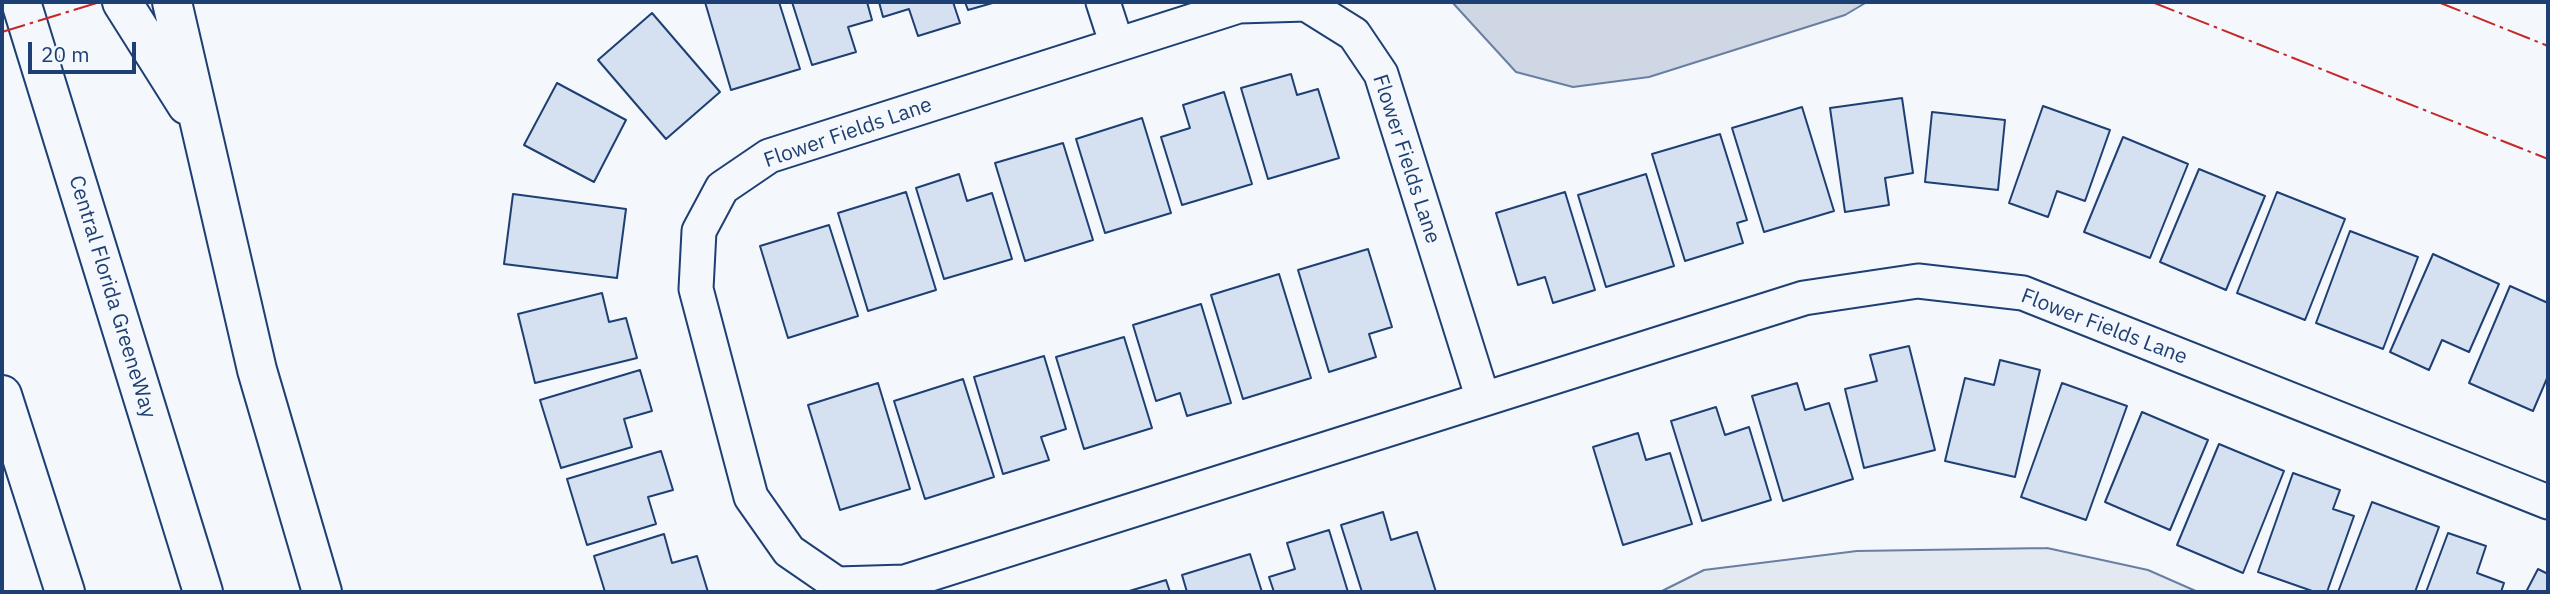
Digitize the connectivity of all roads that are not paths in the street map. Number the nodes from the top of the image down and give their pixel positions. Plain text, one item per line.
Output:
1 (22, 2) edge
2 (122, 2) edge
3 (172, 2) edge
4 (1103, 2) edge
5 (1117, 45) junction
6 (201, 128) junction
7 (2, 395) edge
8 (1483, 399) junction
9 (2548, 502) edge
10 (65, 592) edge
11 (203, 592) edge
12 (322, 592) edge

1 - 11 highway, Central Florida GreeneWay
2 - 6 highway
3 - 6 highway
4 - 5 street
5 - 8 street, Flower Fields Lane
5 - 8 street, Flower Fields Lane
6 - 12 highway
7 - 10 highway
8 - 9 street, Flower Fields Lane

